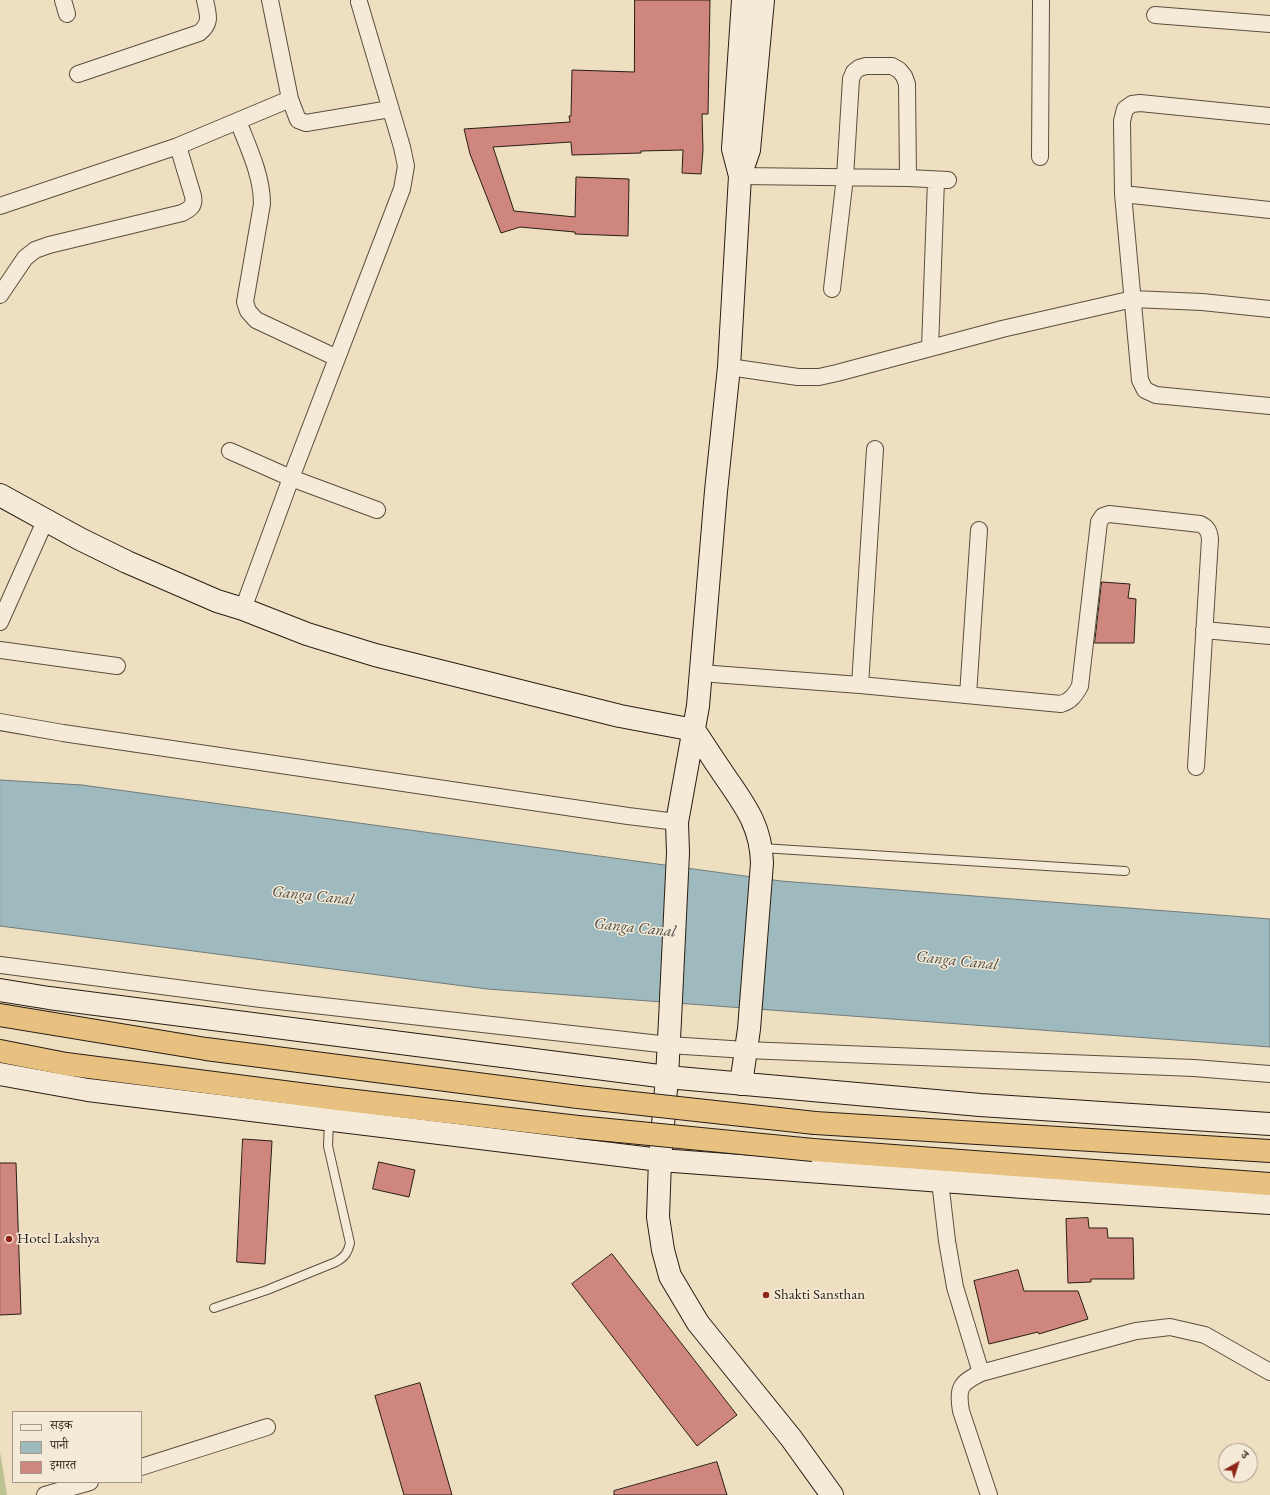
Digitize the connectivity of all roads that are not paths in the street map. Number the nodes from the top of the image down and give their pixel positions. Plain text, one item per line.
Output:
1 (205, 0) edge
2 (270, 0) edge
3 (743, 0) edge
4 (763, 0) edge
5 (1041, 0) edge
6 (358, 2) dead end
7 (1155, 15) dead end
8 (1270, 24) edge
9 (78, 74) dead end
10 (290, 99) junction
11 (390, 109) junction
12 (1270, 116) edge
13 (238, 121) junction
14 (178, 146) junction
15 (1040, 157) dead end
16 (740, 176) junction
17 (845, 178) junction
18 (908, 178) junction
19 (1123, 194) junction
20 (0, 206) edge
21 (1270, 210) edge
22 (832, 289) dead end
23 (0, 295) edge
24 (1133, 299) junction
25 (1270, 309) edge
26 (930, 348) junction
27 (337, 358) junction
28 (729, 367) junction
29 (1270, 406) edge
30 (874, 449) dead end
31 (230, 451) dead end
32 (291, 478) junction
33 (0, 495) edge
34 (377, 510) dead end
35 (46, 520) junction
36 (979, 530) dead end
37 (243, 609) junction
38 (0, 622) edge
39 (1204, 630) junction
40 (1270, 636) edge
41 (0, 650) edge
42 (117, 666) dead end
43 (700, 673) junction
44 (860, 685) junction
45 (968, 695) junction
46 (0, 722) edge
47 (694, 730) junction
48 (1196, 767) dead end
49 (677, 822) junction
50 (761, 856) junction
51 (1125, 871) dead end
52 (0, 965) edge
53 (0, 990) edge
54 (0, 1015) edge
55 (748, 1040) junction
56 (669, 1045) junction
57 (0, 1051) edge
58 (0, 1074) edge
59 (1270, 1074) edge
60 (667, 1077) junction
61 (741, 1084) junction
62 (329, 1119) junction
63 (1270, 1124) edge
64 (1270, 1152) edge
65 (660, 1160) junction
66 (940, 1181) junction
67 (1270, 1184) edge
68 (1270, 1203) edge
69 (214, 1308) dead end
70 (1270, 1372) edge
71 (981, 1373) junction
72 (267, 1427) dead end
73 (142, 1467) edge
74 (87, 1483) edge
75 (45, 1495) edge
76 (832, 1495) edge
77 (989, 1495) edge

1 - 9 street
2 - 10 street
3 - 16 street
4 - 16 street
5 - 15 street
6 - 11 street
7 - 8 street
10 - 11 street
10 - 13 street
11 - 27 street
12 - 19 street
13 - 14 street
13 - 27 street
14 - 20 street
14 - 23 street
16 - 17 street
16 - 28 street
17 - 18 street
17 - 18 street
17 - 22 street
18 - 26 street
19 - 21 street
19 - 24 street
24 - 25 street
24 - 26 street
24 - 29 street
26 - 28 street
27 - 32 street
28 - 43 street
30 - 44 street
31 - 32 street
32 - 34 street
32 - 37 street
33 - 35 street
35 - 37 street
35 - 38 street
36 - 45 street
37 - 47 street
39 - 40 street
39 - 45 street
39 - 48 street
41 - 42 street
43 - 44 street
43 - 47 street
44 - 45 street
46 - 49 street
47 - 49 street
47 - 50 street
49 - 56 street
50 - 51 lane
50 - 55 street
52 - 56 street
53 - 60 street
54 - 64 highway, bridge
55 - 56 street
55 - 59 street
55 - 61 street
56 - 60 street
57 - 67 highway, bridge
58 - 62 street
60 - 61 street
60 - 65 street
61 - 63 street
62 - 65 street
62 - 69 lane
65 - 66 street
65 - 76 street
66 - 68 street
66 - 71 street
70 - 71 street
71 - 77 street
72 - 73 street
74 - 75 street

